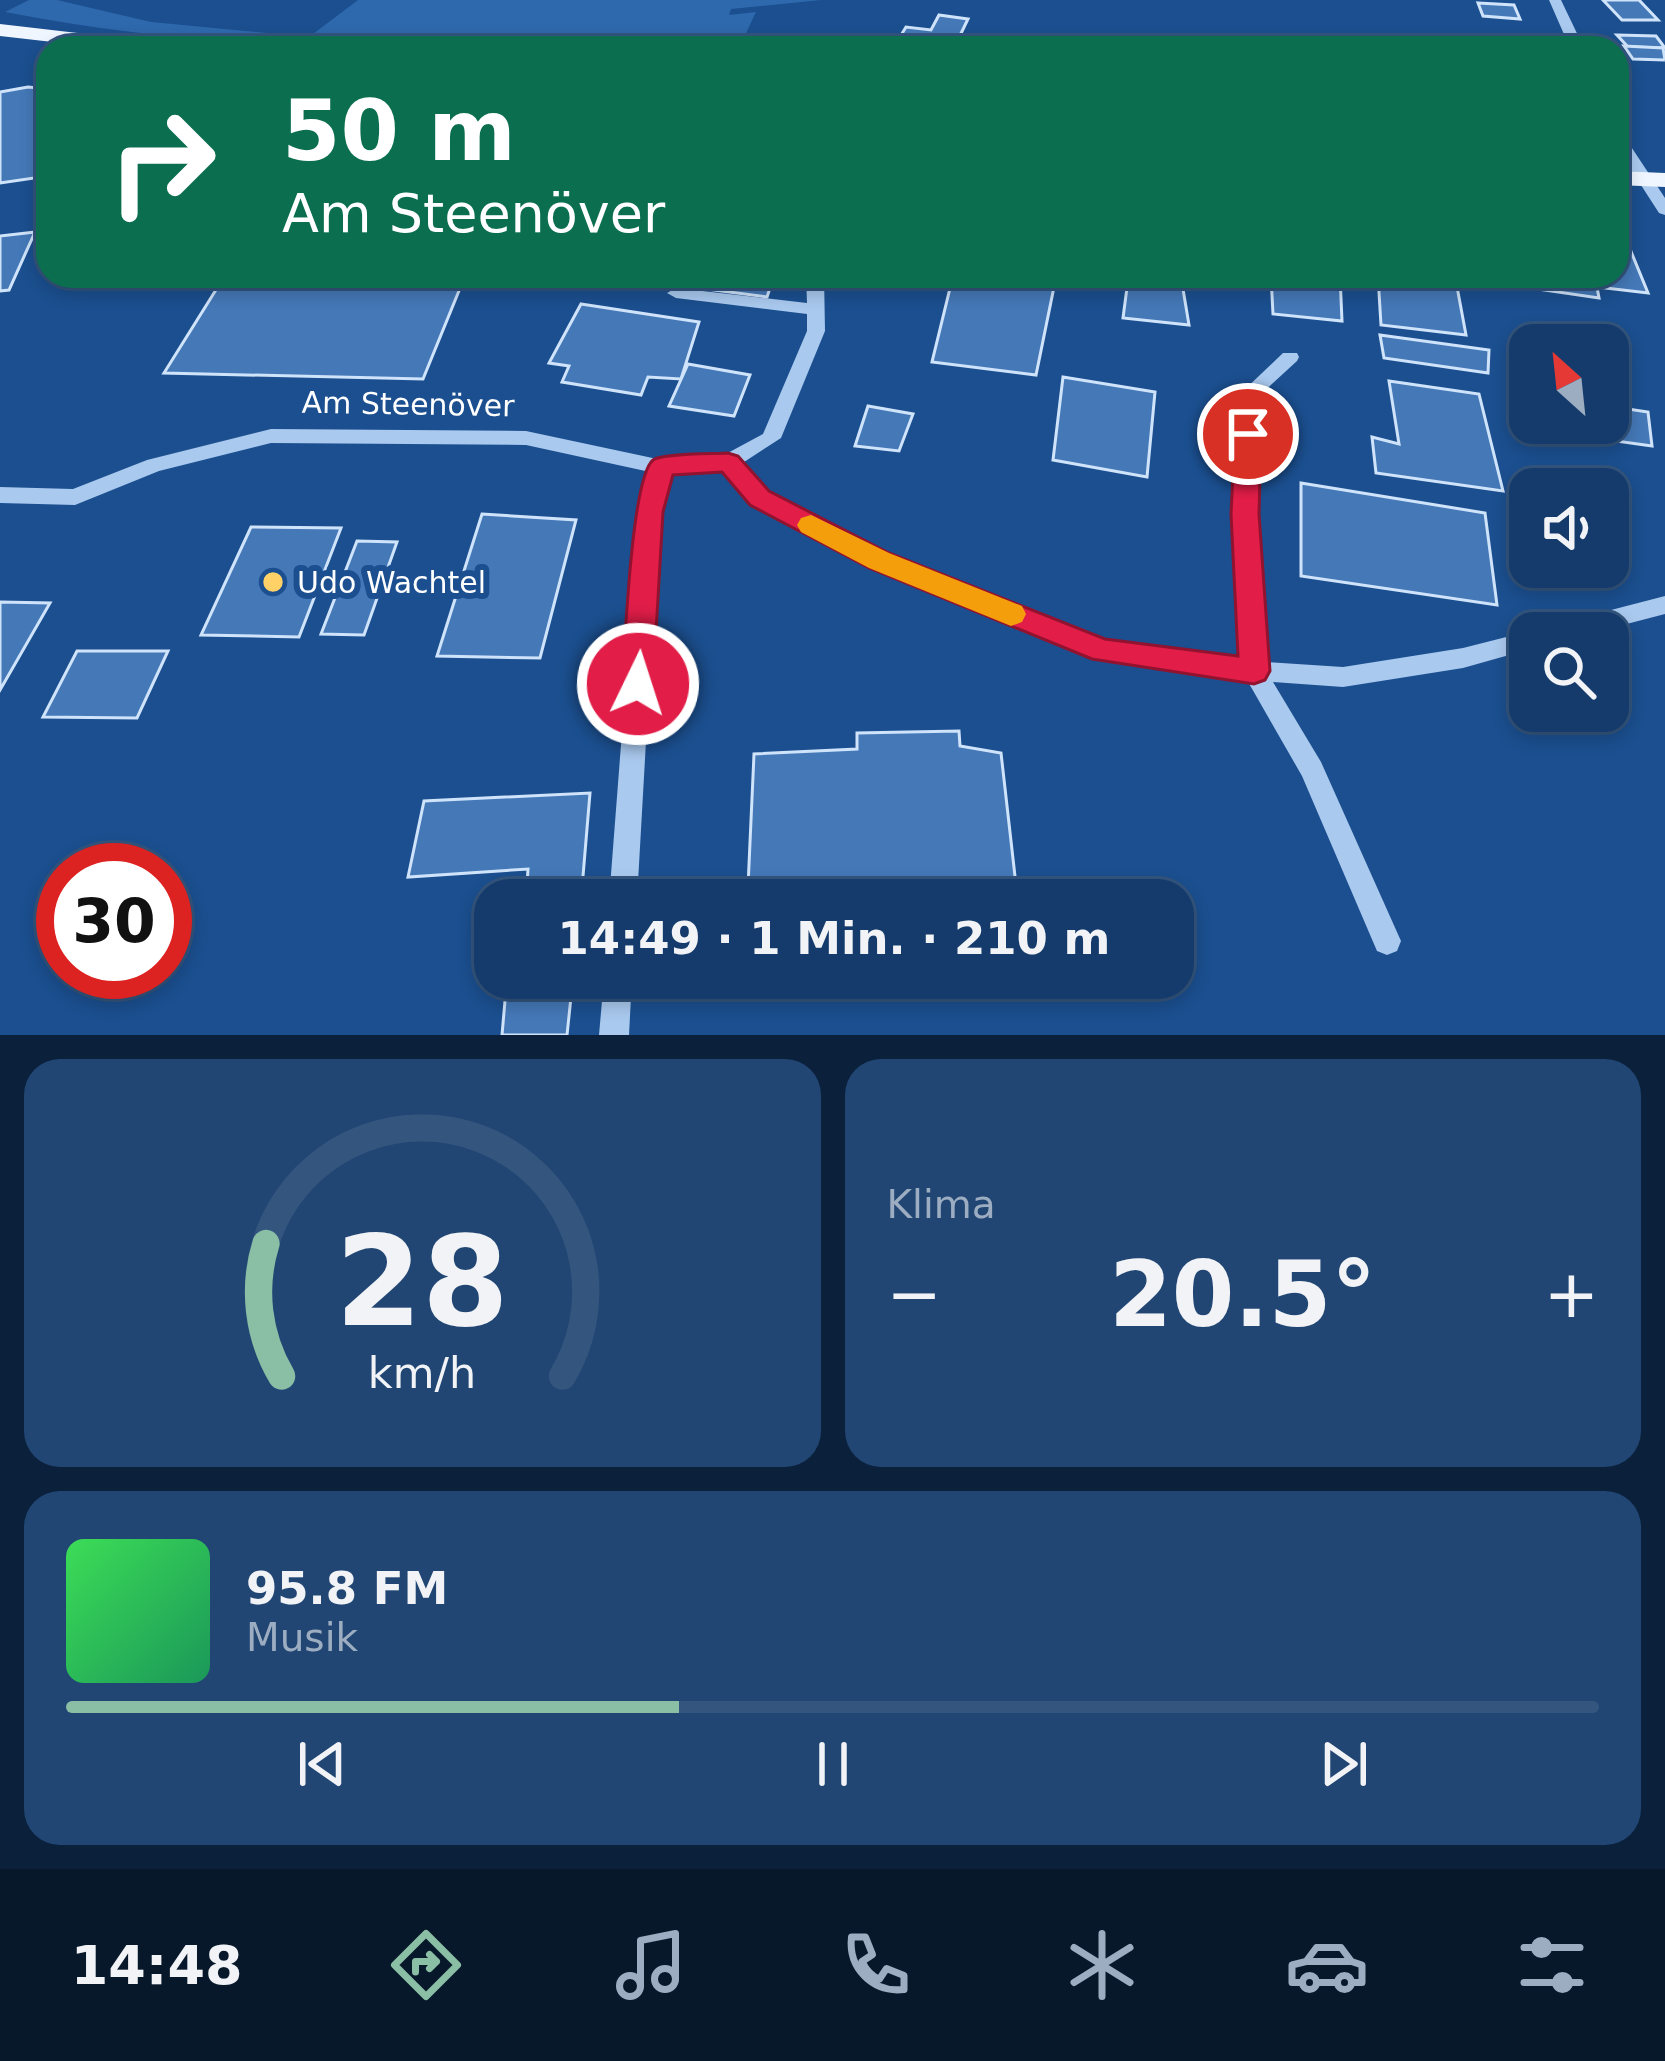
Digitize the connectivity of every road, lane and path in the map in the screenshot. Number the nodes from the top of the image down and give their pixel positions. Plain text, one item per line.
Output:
1 (1555, 0) edge
2 (0, 30) edge
3 (52, 36) edge
4 (1572, 36) edge
5 (1629, 150) edge
6 (1655, 179) edge
7 (1665, 210) edge
8 (815, 288) edge
9 (676, 293) dead end
10 (815, 309) junction
11 (1290, 357) dead end
12 (728, 462) junction
13 (662, 467) junction
14 (0, 496) edge
15 (1665, 605) edge
16 (1629, 614) edge
17 (1509, 646) edge
18 (1254, 671) junction
19 (624, 879) edge
20 (1388, 941) dead end
21 (617, 999) edge
22 (614, 1035) edge

1 - 4 street
2 - 3 main road
5 - 6 street
6 - 7 street
8 - 10 street
9 - 10 street
10 - 12 street
11 - 18 street
12 - 13 street, Am Steenöver
12 - 18 street
13 - 14 street, Am Steenöver
13 - 19 street
15 - 16 street
17 - 18 street
18 - 20 street
21 - 22 street

